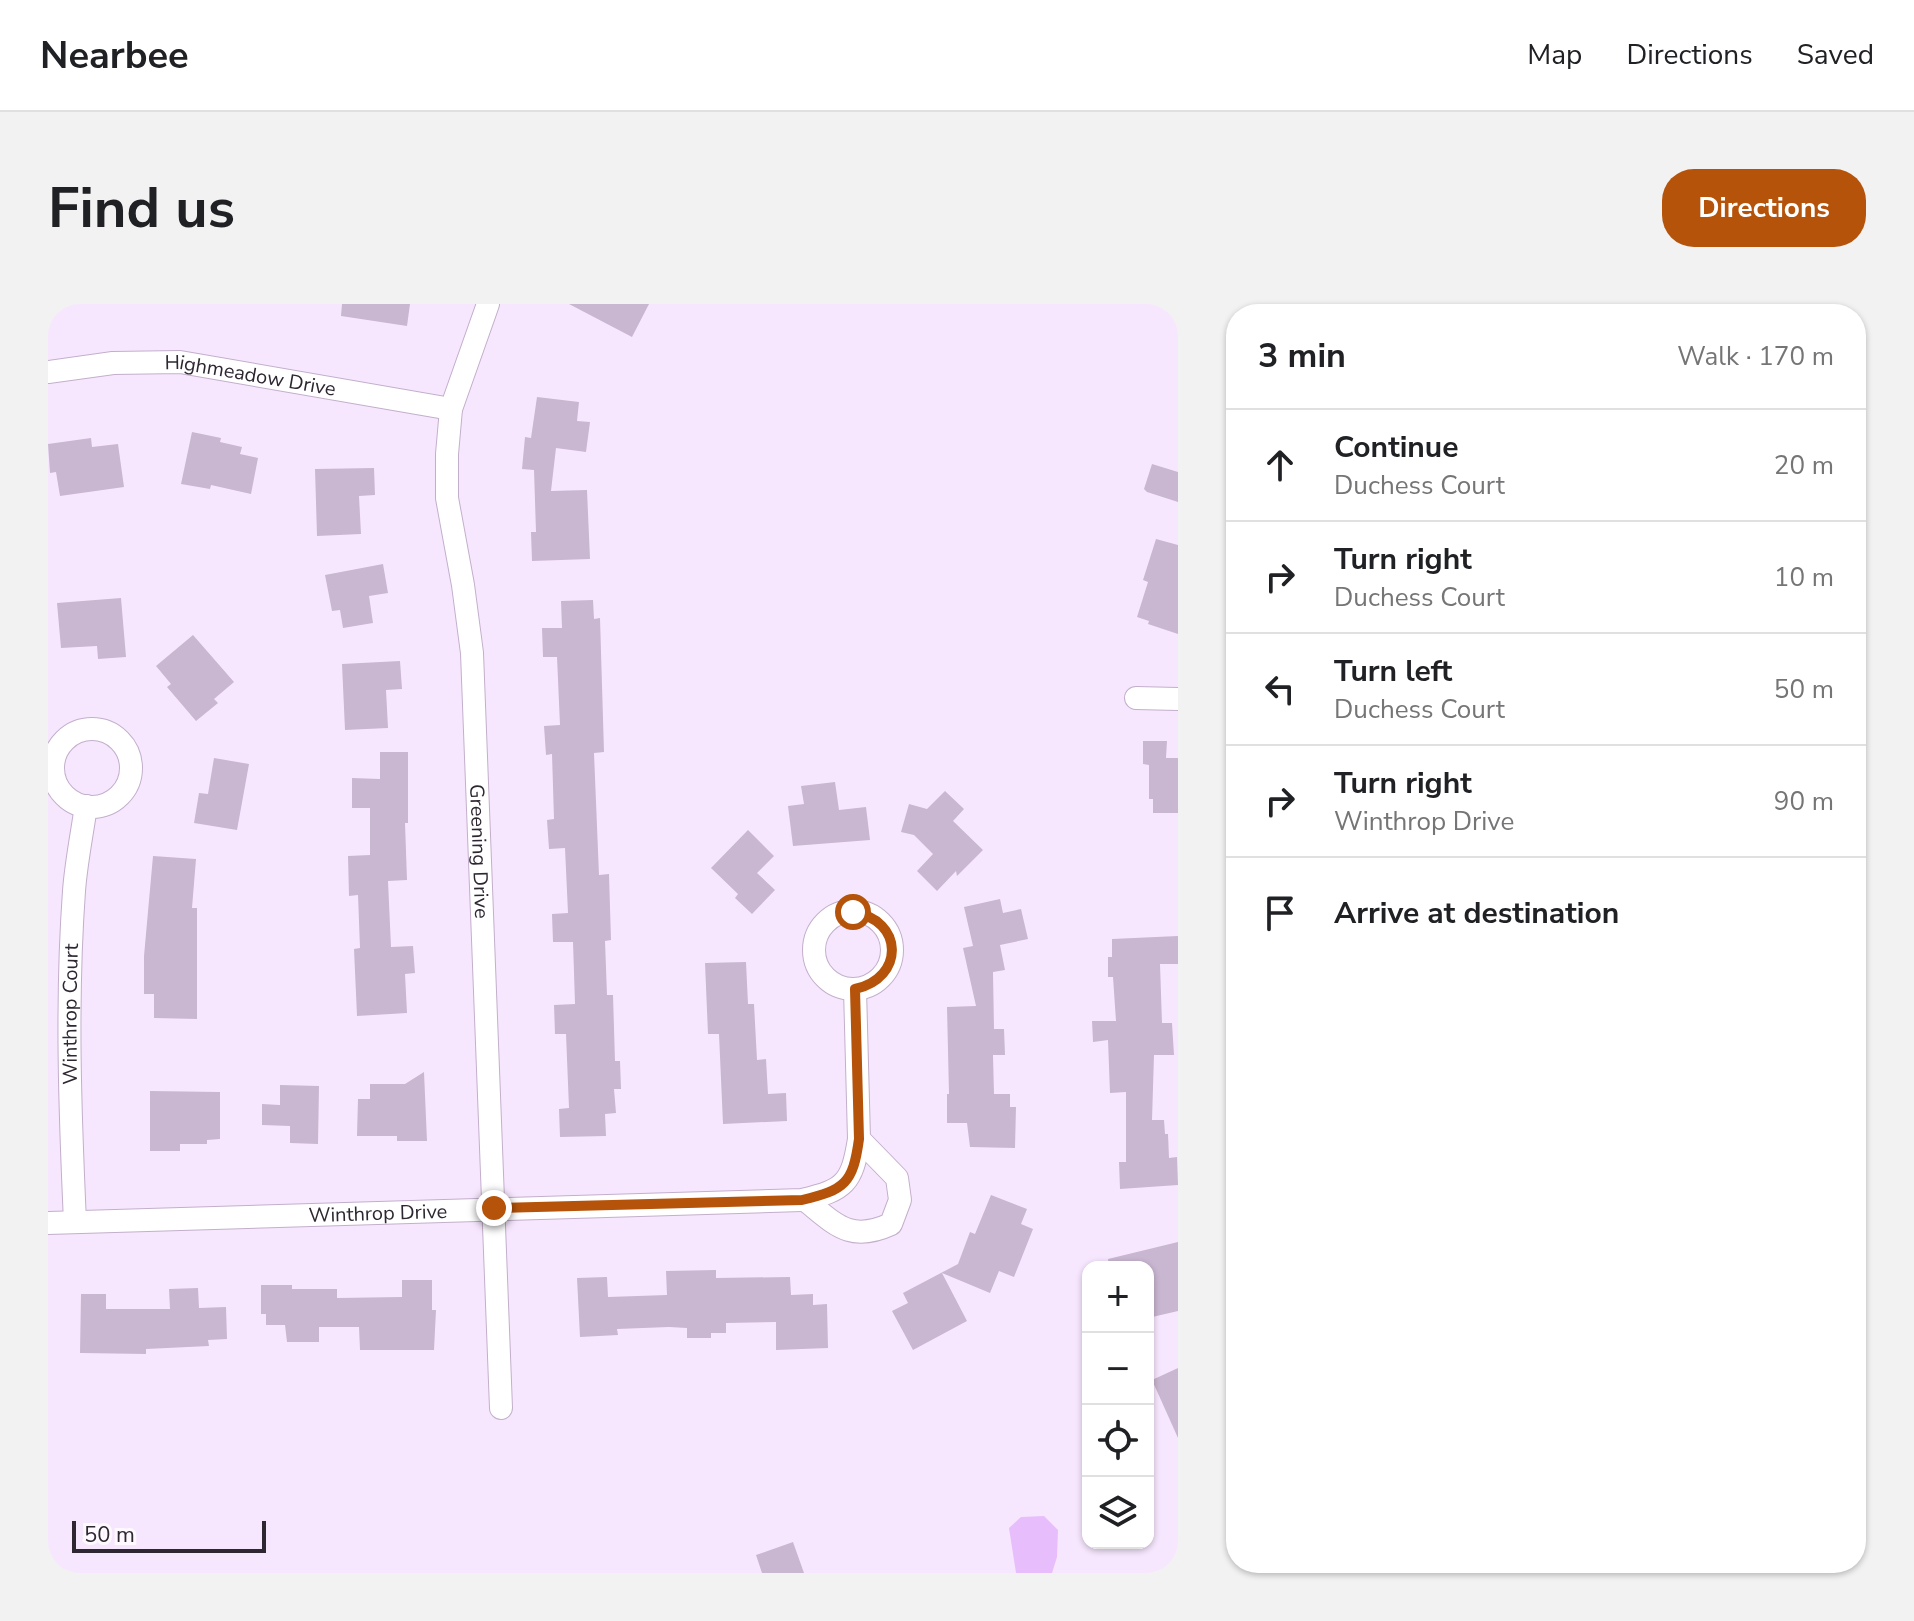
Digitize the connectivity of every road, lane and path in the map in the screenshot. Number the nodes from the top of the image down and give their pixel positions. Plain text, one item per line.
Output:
1 (488, 304) edge
2 (48, 372) edge
3 (451, 409) junction
4 (1136, 698) dead end
5 (1178, 699) edge
6 (86, 806) dead end
7 (855, 989) dead end
8 (859, 1139) junction
9 (805, 1200) junction
10 (494, 1208) junction
11 (75, 1222) junction
12 (48, 1223) edge
13 (501, 1408) dead end

1 - 3 street, Greening Drive
2 - 3 street, Highmeadow Drive
3 - 10 street, Greening Drive
4 - 5 street
6 - 11 street, Winthrop Court
7 - 8 street
8 - 9 street, Winthrop Drive
8 - 9 street
9 - 10 street, Winthrop Drive
10 - 11 street, Winthrop Drive
10 - 13 street, Greening Drive
11 - 12 street, Winthrop Drive

